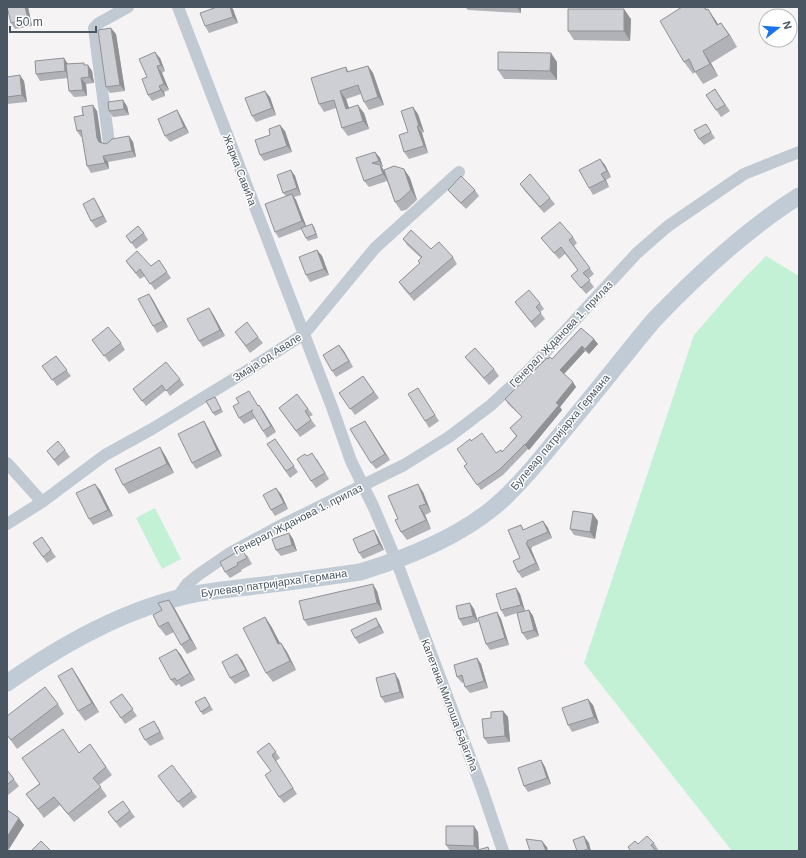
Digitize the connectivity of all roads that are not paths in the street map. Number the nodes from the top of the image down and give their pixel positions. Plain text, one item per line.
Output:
1 (128, 7) edge
2 (178, 7) edge
3 (109, 143) edge
4 (799, 152) edge
5 (459, 172) dead end
6 (799, 196) edge
7 (304, 334) junction
8 (7, 463) edge
9 (363, 486) junction
10 (42, 502) junction
11 (7, 524) edge
12 (396, 560) junction
13 (176, 598) junction
14 (7, 683) edge
15 (503, 851) edge

1 - 3 street
2 - 7 street, Жарка Савића
4 - 9 street, Генерал Жданова 1. прилаз
5 - 7 street, Змаја од Авале
6 - 12 main road, Булевар патријарха Германа
7 - 9 street, Жарка Савића
7 - 10 street, Змаја од Авале
8 - 10 street
9 - 12 street, Капетана Милоша Бајагића
9 - 13 street, Генерал Жданова 1. прилаз
10 - 11 street, Змаја од Авале
12 - 13 main road, Булевар патријарха Германа
12 - 15 street, Капетана Милоша Бајагића
13 - 14 main road, Булевар патријарха Германа

